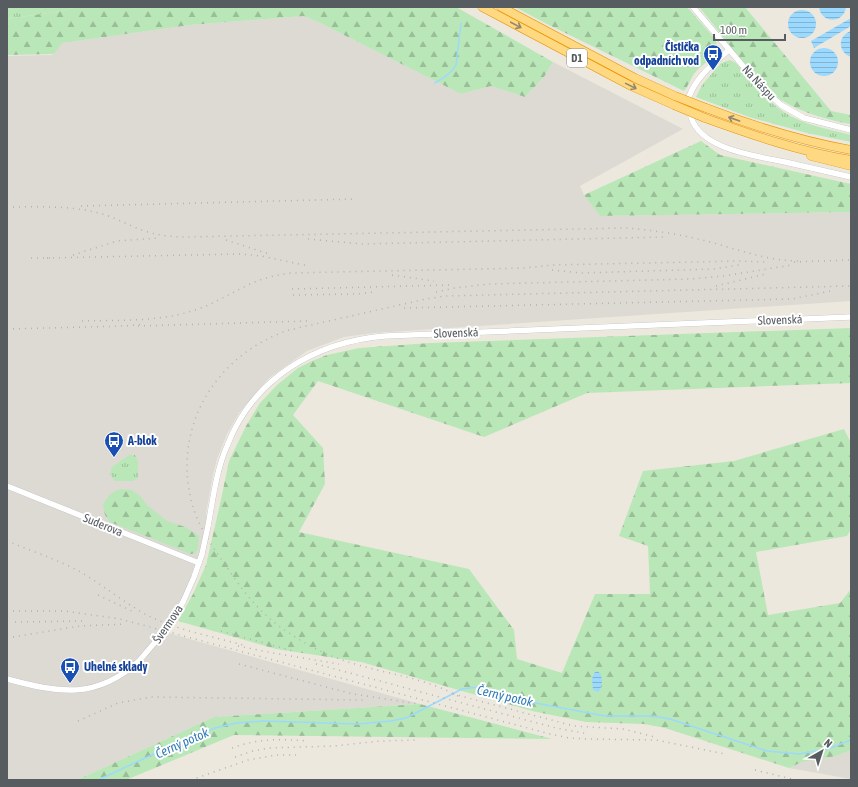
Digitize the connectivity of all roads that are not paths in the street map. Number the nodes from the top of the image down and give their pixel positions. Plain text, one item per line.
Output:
1 (482, 7) edge
2 (501, 7) edge
3 (693, 7) edge
4 (729, 50) junction
5 (689, 97) dead end
6 (691, 117) dead end
7 (732, 128) junction
8 (762, 128) junction
9 (851, 130) edge
10 (851, 146) edge
11 (851, 150) edge
12 (851, 160) edge
13 (851, 166) edge
14 (851, 177) edge
15 (851, 317) edge
16 (7, 486) edge
17 (199, 563) junction
18 (7, 679) edge

1 -> 7 highway, D1, bridge
8 -> 2 highway, D1, bridge
3 - 4 street, Na Náspu
4 - 5 street
4 - 9 street, Na Náspu
6 - 14 street
7 - 12 highway, D1
7 - 13 highway, D1
8 - 10 highway, D1
8 - 11 highway, D1
15 - 17 street, Slovenská, bridge
16 - 17 street, Suderova
17 - 18 street, Švermova, bridge

